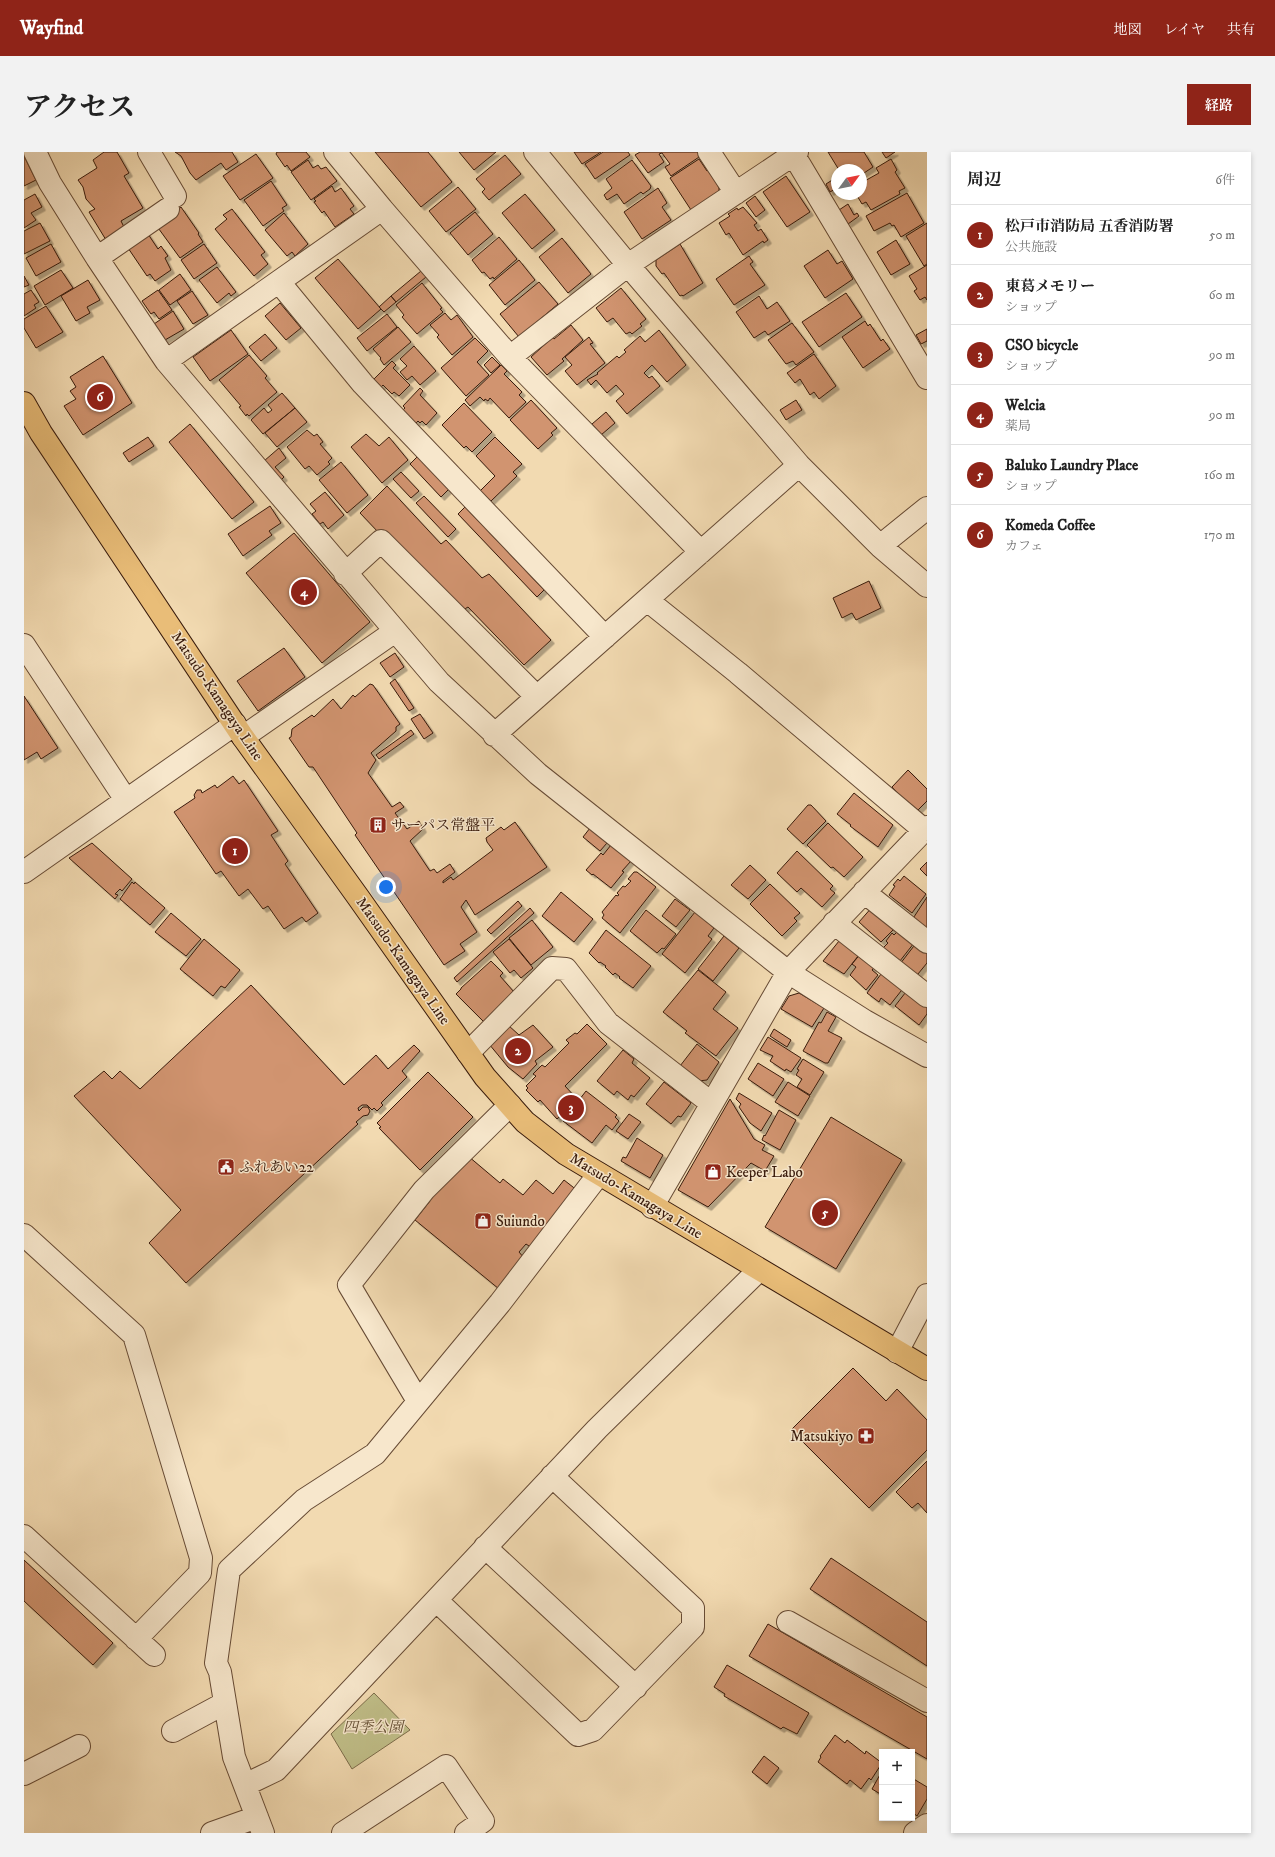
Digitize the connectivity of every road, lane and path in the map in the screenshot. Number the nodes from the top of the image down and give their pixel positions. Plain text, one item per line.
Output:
1 (36, 152) edge
2 (149, 152) edge
3 (335, 152) edge
4 (535, 152) edge
5 (708, 152) edge
6 (794, 153) edge
7 (736, 193) junction
8 (382, 209) junction
9 (97, 258) junction
10 (628, 265) junction
11 (279, 282) junction
12 (510, 357) junction
13 (166, 361) junction
14 (927, 378) edge
15 (24, 403) edge
16 (799, 465) junction
17 (927, 508) edge
18 (880, 546) junction
19 (701, 552) junction
20 (345, 574) junction
21 (927, 586) edge
22 (647, 600) junction
23 (394, 632) junction
24 (605, 637) junction
25 (24, 644) edge
26 (537, 697) junction
27 (239, 730) junction
28 (494, 735) junction
29 (126, 800) junction
30 (926, 829) edge
31 (24, 872) edge
32 (864, 892) junction
33 (834, 923) junction
34 (927, 942) edge
35 (788, 972) junction
36 (927, 996) edge
37 (923, 1047) edge
38 (468, 1053) junction
39 (711, 1103) junction
40 (510, 1105) junction
41 (598, 1174) junction
42 (652, 1207) junction
43 (24, 1235) edge
44 (759, 1270) junction
45 (927, 1296) edge
46 (897, 1352) junction
47 (927, 1369) edge
48 (418, 1401) junction
49 (552, 1476) junction
50 (24, 1536) edge
51 (485, 1547) junction
52 (436, 1600) junction
53 (788, 1622) dead end
54 (136, 1639) junction
55 (154, 1655) dead end
56 (636, 1687) junction
57 (927, 1701) edge
58 (225, 1703) junction
59 (173, 1731) dead end
60 (79, 1746) dead end
61 (24, 1774) edge
62 (245, 1785) junction
63 (260, 1825) edge
64 (212, 1833) edge
65 (343, 1833) edge
66 (466, 1833) edge

1 - 9 street
2 - 9 street
3 - 8 street
4 - 10 street
5 - 7 street
6 - 7 street
6 - 14 street
7 - 10 street
8 - 11 street
8 - 12 street
9 - 13 street
10 - 12 street
10 - 16 street
11 - 13 street
11 - 24 street
12 - 19 street
13 - 20 street
15 - 27 main road, Matsudo-Kamagaya Line
16 - 18 street
16 - 19 street
17 - 18 street
18 - 21 street
19 - 22 street
20 - 23 street
20 - 26 street
22 - 24 street
22 - 30 street
23 - 27 street
23 - 28 street
24 - 26 street
25 - 29 street
26 - 28 street
27 - 29 street
27 - 38 main road, Matsudo-Kamagaya Line
28 - 35 street
29 - 31 street
30 - 32 street
32 - 33 street
32 - 34 street
33 - 35 street
33 - 36 street
35 - 37 street
35 - 39 street
38 - 39 street
38 - 40 main road, Matsudo-Kamagaya Line
39 - 42 street
40 - 41 main road, Matsudo-Kamagaya Line
40 - 48 street
41 - 42 main road, Matsudo-Kamagaya Line
41 - 48 street
42 - 44 main road, Matsudo-Kamagaya Line
43 - 54 street
44 - 46 main road, Matsudo-Kamagaya Line
44 - 49 street
45 - 46 street
46 - 47 main road, Matsudo-Kamagaya Line
48 - 58 street
49 - 51 street
49 - 56 street
50 - 54 street
51 - 52 street
51 - 56 street
52 - 56 street
52 - 62 street
53 - 57 street
54 - 55 street
58 - 59 street
58 - 62 street
60 - 61 street
62 - 63 street
63 - 64 street
65 - 66 street

